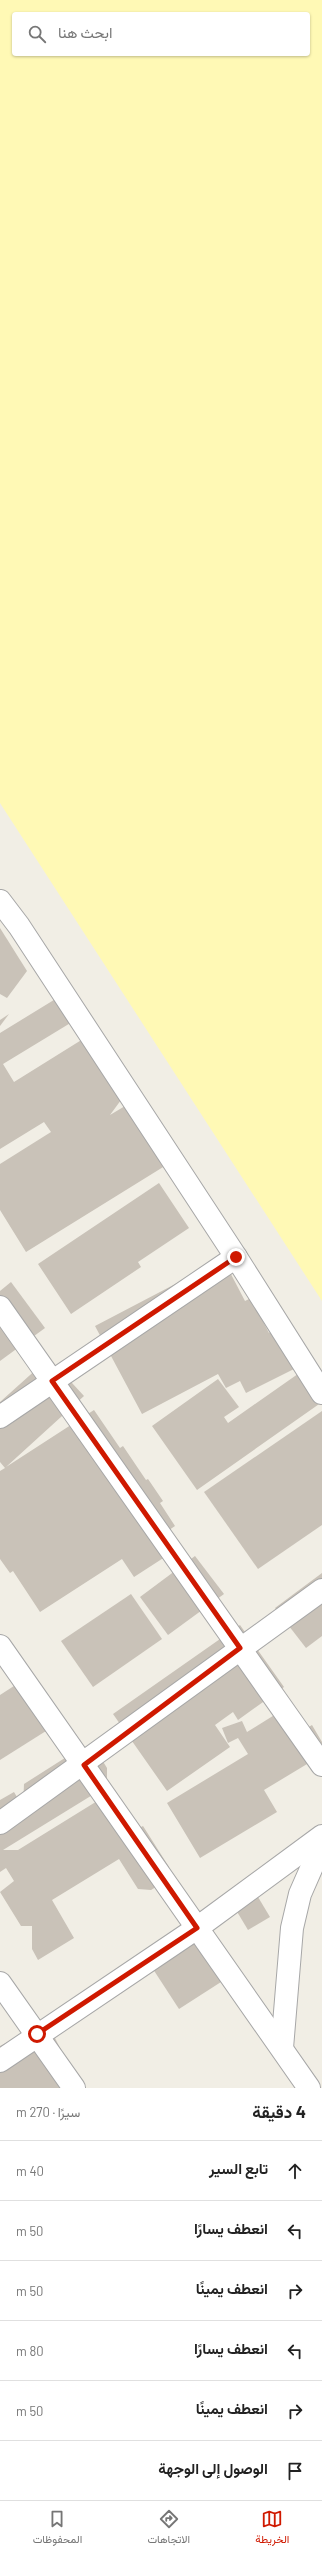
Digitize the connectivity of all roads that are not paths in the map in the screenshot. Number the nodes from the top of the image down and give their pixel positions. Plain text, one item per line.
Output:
1 (0, 901) edge
2 (236, 1257) junction
3 (0, 1307) edge
4 (52, 1381) junction
5 (322, 1393) edge
6 (0, 1417) edge
7 (322, 1590) edge
8 (0, 1646) edge
9 (240, 1648) junction
10 (84, 1765) junction
11 (322, 1765) edge
12 (0, 1823) edge
13 (322, 1836) edge
14 (322, 1844) edge
15 (197, 1928) junction
16 (0, 1983) edge
17 (37, 2034) junction
18 (282, 2048) junction
19 (0, 2061) edge
20 (74, 2088) edge
21 (309, 2088) edge

1 - 2 street
2 - 4 street
2 - 5 street
3 - 4 street
4 - 6 street
4 - 9 street
7 - 9 street
8 - 10 street
9 - 10 street
9 - 11 street
10 - 12 street
10 - 15 street
13 - 15 street
14 - 18 street
15 - 17 street
15 - 18 street
16 - 17 street
17 - 19 street
17 - 20 street
18 - 21 street

